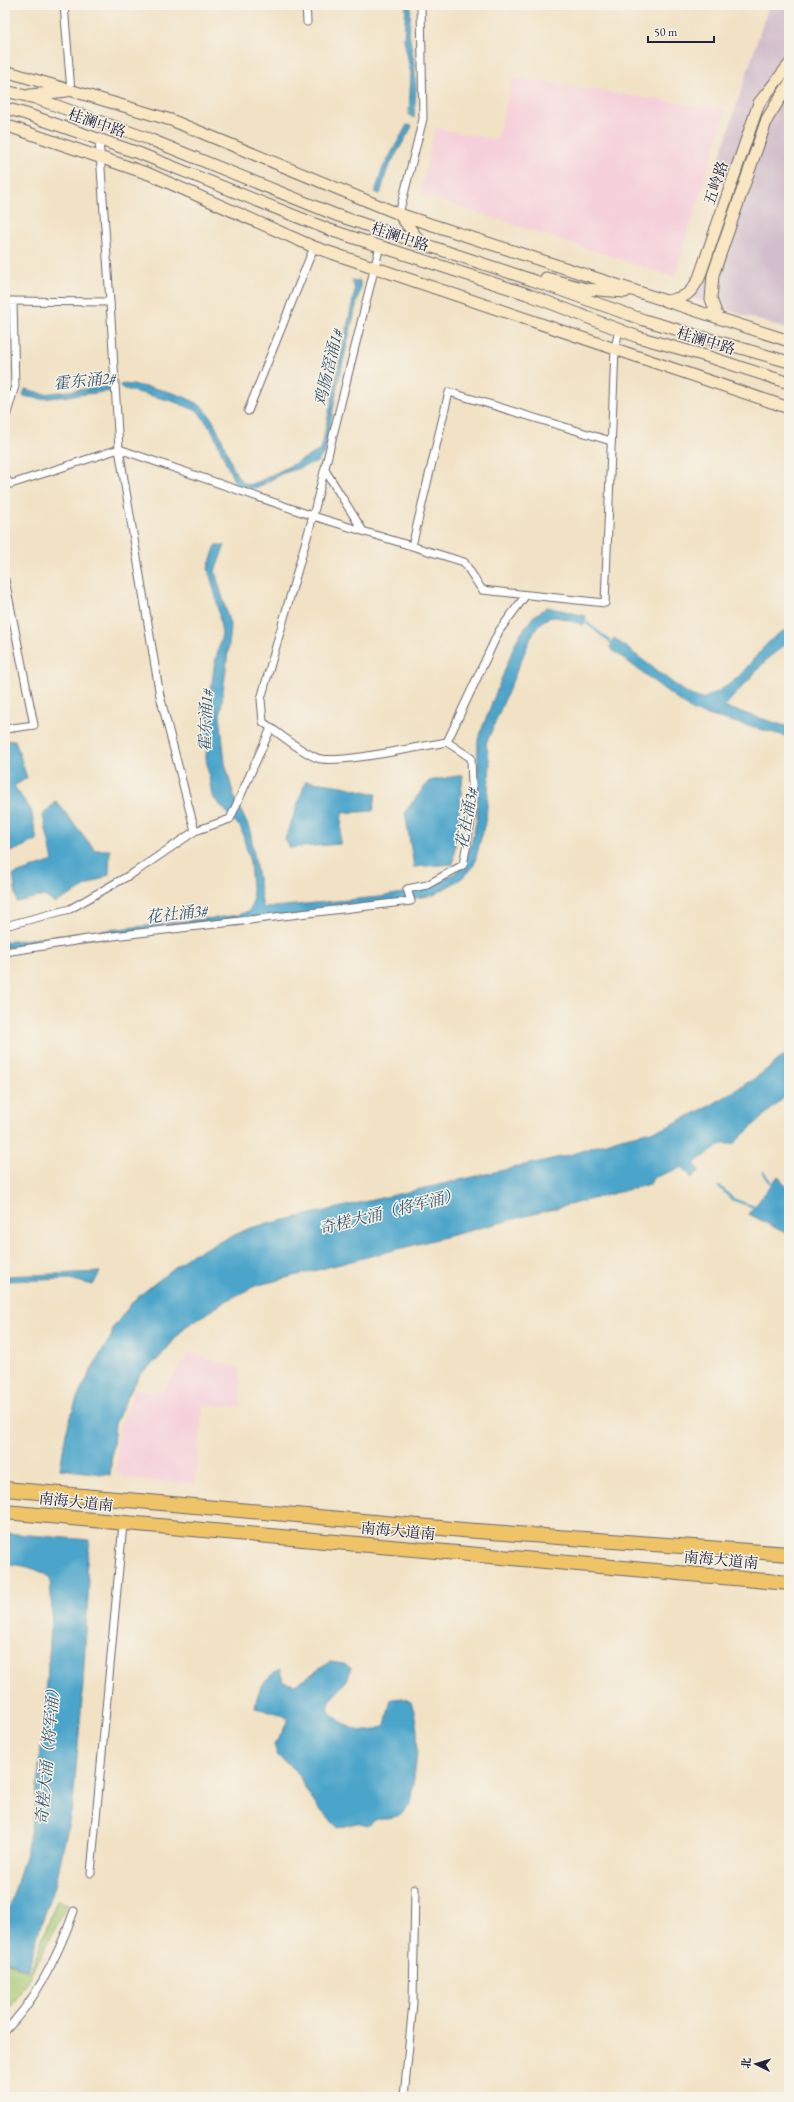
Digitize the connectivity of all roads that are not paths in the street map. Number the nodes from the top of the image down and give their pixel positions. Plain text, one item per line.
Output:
1 (64, 5) edge
2 (306, 5) edge
3 (421, 5) edge
4 (307, 22) dead end
5 (789, 65) edge
6 (5, 71) edge
7 (789, 84) edge
8 (5, 90) edge
9 (71, 90) junction
10 (25, 96) junction
11 (5, 108) edge
12 (5, 125) edge
13 (99, 139) junction
14 (100, 157) junction
15 (399, 214) junction
16 (421, 243) junction
17 (380, 246) junction
18 (314, 247) junction
19 (703, 264) junction
20 (376, 267) junction
21 (713, 275) junction
22 (532, 280) junction
23 (642, 293) junction
24 (9, 301) edge
25 (667, 301) junction
26 (110, 302) junction
27 (718, 318) junction
28 (619, 329) junction
29 (788, 341) edge
30 (615, 349) junction
31 (789, 362) edge
32 (789, 383) edge
33 (789, 408) edge
34 (248, 411) dead end
35 (5, 420) edge
36 (611, 441) junction
37 (119, 449) junction
38 (325, 470) junction
39 (5, 479) edge
40 (313, 516) junction
41 (363, 531) junction
42 (412, 546) junction
43 (5, 580) edge
44 (526, 595) junction
45 (271, 728) junction
46 (5, 729) edge
47 (447, 742) junction
48 (195, 831) junction
49 (5, 926) edge
50 (5, 952) edge
51 (5, 1489) edge
52 (11, 1513) edge
53 (123, 1524) junction
54 (789, 1554) edge
55 (789, 1583) edge
56 (91, 1873) dead end
57 (415, 1889) dead end
58 (74, 1911) dead end
59 (5, 2031) edge
60 (404, 2097) edge

1 - 9 street
2 - 4 street
3 - 15 street
5 - 19 main road, 五岭路
6 - 9 main road
7 - 21 main road, 五岭路
8 - 10 main road, 桂澜中路
9 - 10 main road
9 - 15 main road
10 - 16 main road, 桂澜中路
11 - 13 main road, 桂澜中路
12 - 14 main road
13 - 14 street
13 - 17 main road, 桂澜中路
14 - 18 main road
14 - 26 street
15 - 16 main road
15 - 23 main road
16 - 22 main road, 桂澜中路
17 - 20 street
17 - 28 main road, 桂澜中路
18 - 20 main road
18 - 34 street
19 - 21 main road
19 - 25 main road, 五岭路
20 - 30 main road
20 - 38 street
21 - 27 main road, 五岭路
22 - 23 main road
22 - 31 main road, 桂澜中路
23 - 25 main road
24 - 26 street
24 - 35 street
25 - 27 main road
26 - 37 street
27 - 29 main road
28 - 30 street
28 - 32 main road, 桂澜中路
30 - 33 main road
30 - 36 street
36 - 42 street
36 - 44 street
37 - 39 street
37 - 40 street
37 - 48 street
38 - 40 street
38 - 41 street
40 - 41 street
40 - 45 street
41 - 42 street
42 - 44 street
43 - 46 street
44 - 47 street
45 - 47 street
45 - 48 street
47 - 50 street
48 - 49 street
51 - 54 highway, 南海大道南
52 - 53 highway, 南海大道南
53 - 55 highway, 南海大道南
53 - 56 street
57 - 60 street
58 - 59 street

